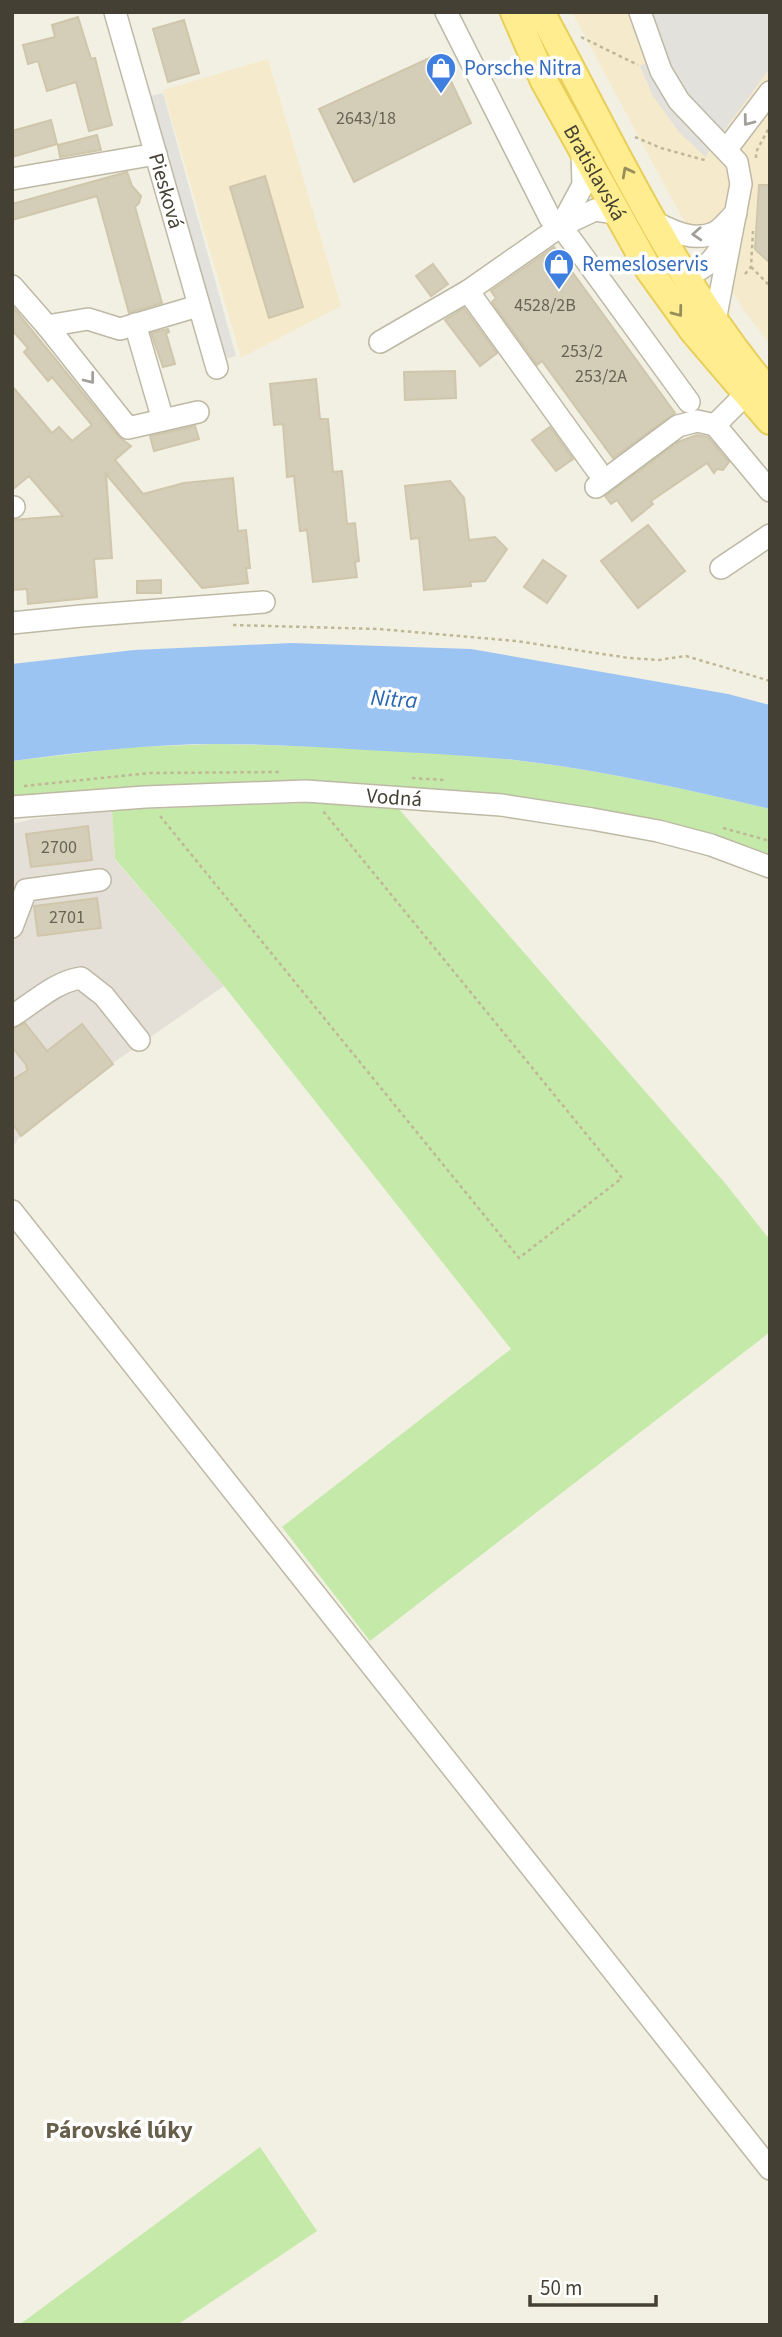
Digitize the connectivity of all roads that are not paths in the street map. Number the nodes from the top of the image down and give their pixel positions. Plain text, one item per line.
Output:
1 (115, 12) edge
2 (446, 12) edge
3 (514, 12) edge
4 (541, 12) edge
5 (640, 12) edge
6 (770, 92) edge
7 (582, 151) junction
8 (156, 154) junction
9 (721, 157) junction
10 (12, 179) edge
11 (616, 213) junction
12 (736, 213) junction
13 (654, 222) junction
14 (561, 226) junction
15 (686, 276) junction
16 (12, 286) edge
17 (468, 291) junction
18 (198, 306) junction
19 (715, 321) junction
20 (135, 324) junction
21 (47, 326) junction
22 (380, 342) dead end
23 (217, 368) dead end
24 (758, 394) edge
25 (689, 402) dead end
26 (198, 412) dead end
27 (163, 419) junction
28 (770, 421) edge
29 (715, 425) junction
30 (770, 491) edge
31 (770, 535) edge
32 (721, 568) dead end
33 (264, 602) dead end
34 (12, 623) edge
35 (12, 807) edge
36 (770, 867) edge
37 (100, 880) dead end
38 (12, 928) edge
39 (12, 1016) edge
40 (139, 1040) dead end
41 (12, 1211) edge
42 (770, 2169) edge

1 - 8 street, Piesková
2 - 14 street
3 - 7 main road, Bratislavská
13 -> 4 main road, Bratislavská
5 - 9 street
6 -> 9 street
7 - 11 main road, Bratislavská
7 - 14 street
7 - 15 main road
8 - 10 street
8 - 18 street, Piesková
9 - 12 street
11 - 14 street
11 -> 24 main road, Bratislavská
12 -> 13 street
12 - 15 street
12 - 19 street
13 - 15 main road, Bratislavská
14 - 17 street
14 - 25 street
15 - 19 main road, Bratislavská
16 - 21 street
17 - 22 street
17 - 29 street
18 - 20 street
18 - 23 street, Piesková
19 - 24 main road, Bratislavská
20 - 21 street
20 - 27 street
21 -> 27 street
24 - 28 main road, Bratislavská
24 - 29 street
26 - 27 street
29 - 30 street
31 - 32 street
33 - 34 street
35 - 36 street, Vodná
37 - 38 street
39 - 40 street
41 - 42 street

